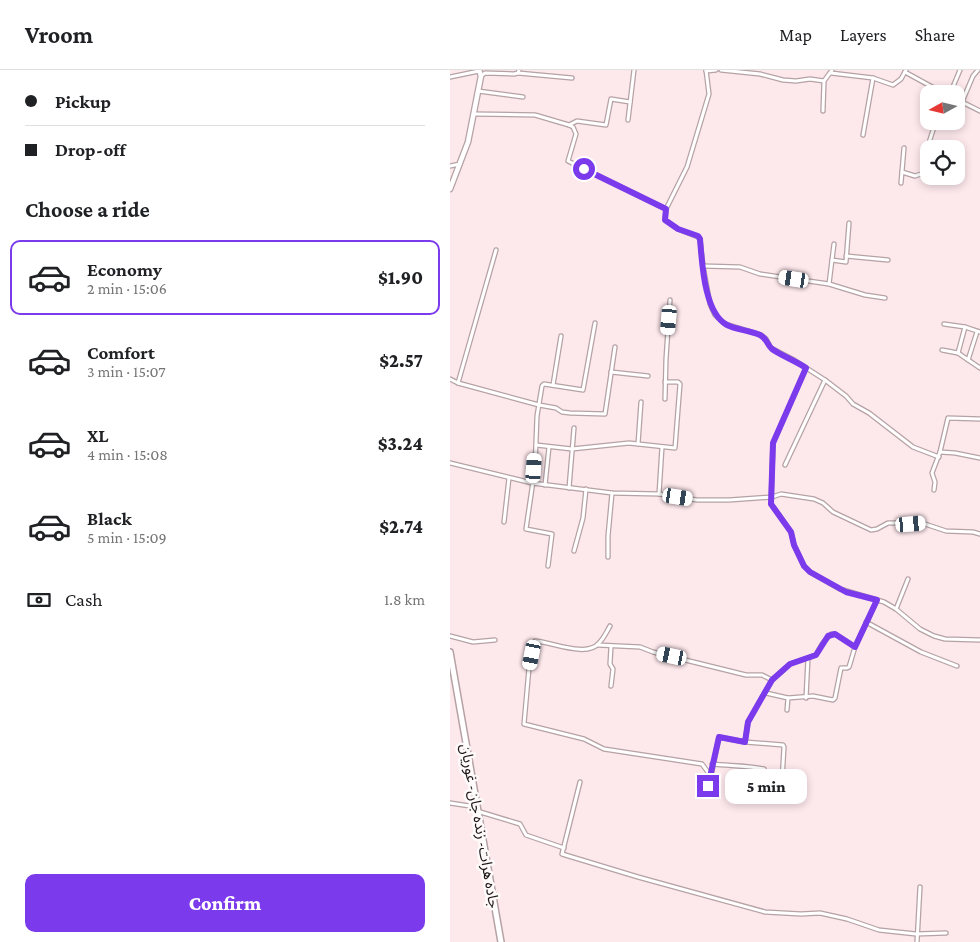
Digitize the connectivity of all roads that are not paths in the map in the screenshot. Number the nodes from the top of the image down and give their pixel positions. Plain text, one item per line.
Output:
1 (634, 70) edge
2 (706, 70) edge
3 (716, 70) edge
4 (721, 70) edge
5 (960, 70) edge
6 (978, 70) edge
7 (518, 71) edge
8 (832, 71) edge
9 (905, 71) edge
10 (479, 72) edge
11 (503, 72) edge
12 (450, 77) edge
13 (572, 78) dead end
14 (873, 78) junction
15 (824, 81) junction
16 (929, 85) edge
17 (954, 85) edge
18 (478, 91) junction
19 (965, 95) edge
20 (523, 97) dead end
21 (630, 102) junction
22 (965, 104) edge
23 (980, 111) edge
24 (823, 112) dead end
25 (474, 114) junction
26 (628, 120) dead end
27 (569, 125) junction
28 (933, 130) edge
29 (863, 136) dead end
30 (904, 148) dead end
31 (460, 164) junction
32 (450, 166) edge
33 (902, 172) junction
34 (901, 184) dead end
35 (450, 189) edge
36 (666, 209) junction
37 (849, 224) dead end
38 (834, 244) dead end
39 (496, 250) dead end
40 (846, 256) junction
41 (832, 260) junction
42 (888, 260) dead end
43 (703, 266) junction
44 (829, 284) junction
45 (884, 298) dead end
46 (670, 300) dead end
47 (595, 323) dead end
48 (944, 324) dead end
49 (965, 327) junction
50 (978, 332) edge
51 (561, 336) dead end
52 (615, 347) dead end
53 (942, 350) dead end
54 (958, 353) junction
55 (968, 360) junction
56 (806, 368) junction
57 (980, 368) edge
58 (611, 372) junction
59 (648, 376) dead end
60 (450, 379) edge
61 (826, 380) junction
62 (665, 382) junction
63 (458, 383) junction
64 (553, 385) junction
65 (664, 399) dead end
66 (641, 402) dead end
67 (539, 405) junction
68 (980, 419) edge
69 (574, 428) dead end
70 (638, 444) junction
71 (536, 445) junction
72 (549, 447) junction
73 (662, 447) junction
74 (572, 449) junction
75 (940, 455) junction
76 (980, 458) edge
77 (450, 463) edge
78 (785, 465) dead end
79 (509, 478) junction
80 (532, 483) junction
81 (545, 485) junction
82 (569, 488) junction
83 (586, 490) junction
84 (934, 490) dead end
85 (612, 493) junction
86 (659, 494) junction
87 (772, 497) junction
88 (504, 522) dead end
89 (980, 534) edge
90 (574, 551) dead end
91 (608, 557) dead end
92 (548, 566) dead end
93 (908, 579) dead end
94 (877, 600) junction
95 (896, 609) junction
96 (866, 622) junction
97 (610, 626) dead end
98 (450, 636) edge
99 (495, 640) dead end
100 (980, 640) edge
101 (598, 644) junction
102 (611, 646) junction
103 (855, 647) junction
104 (450, 652) edge
105 (808, 658) junction
106 (957, 666) dead end
107 (772, 680) junction
108 (611, 686) dead end
109 (766, 693) junction
110 (788, 698) junction
111 (806, 698) junction
112 (787, 710) dead end
113 (745, 742) junction
114 (712, 764) junction
115 (764, 769) dead end
116 (710, 775) junction
117 (580, 782) dead end
118 (708, 786) dead end
119 (781, 798) dead end
120 (450, 803) edge
121 (476, 809) junction
122 (564, 848) junction
123 (920, 887) dead end
124 (946, 933) dead end
125 (918, 934) junction
126 (500, 942) edge
127 (917, 942) edge

1 - 21 street
2 - 3 street
2 - 36 street
4 - 15 street
5 - 17 street
6 - 19 street
7 - 11 street
7 - 13 street
8 - 14 street
8 - 15 street
9 - 14 street
9 - 16 street
10 - 11 street
10 - 12 street
10 - 18 main road
14 - 29 street
15 - 24 street
18 - 20 street
18 - 25 main road
21 - 26 street
21 - 27 street
22 - 23 street
25 - 27 street
25 - 31 main road
27 - 36 street
28 - 33 street
30 - 33 street
31 - 32 street
31 - 35 main road
33 - 34 street
36 - 43 street
37 - 40 street
38 - 41 street
39 - 63 street
40 - 41 street
40 - 42 street
41 - 44 street
43 - 44 street
43 - 56 street
44 - 45 street
46 - 62 street
47 - 64 street
48 - 49 street
49 - 50 street
49 - 54 street
50 - 55 street
51 - 64 street
52 - 58 street
53 - 54 street
54 - 55 street
55 - 57 street
56 - 61 street
56 - 87 street
58 - 59 street
58 - 67 street
60 - 63 street
61 - 75 street
61 - 78 street
62 - 65 street
62 - 73 street
63 - 67 street
64 - 67 street
66 - 70 street
67 - 71 street
68 - 75 street
69 - 74 street
70 - 73 street
70 - 74 street
71 - 72 street
71 - 80 street
72 - 74 street
72 - 81 street
73 - 86 street
74 - 82 street
75 - 76 street
75 - 84 street
77 - 79 street
79 - 80 street
79 - 88 street
80 - 81 street
80 - 92 street
81 - 82 street
82 - 83 street
83 - 85 street
83 - 90 street
85 - 86 street
85 - 91 street
86 - 87 street
87 - 89 street
87 - 94 street
93 - 95 street
94 - 95 street
94 - 96 street
95 - 100 street
96 - 103 street
96 - 106 street
97 - 101 street
98 - 99 street
101 - 102 street
101 - 116 street
102 - 107 street
102 - 108 street
103 - 105 street
103 - 111 street
104 - 121 main road, جاده هرات- زنده جان- غوریان
105 - 107 street
105 - 111 street
107 - 109 street
109 - 110 street
109 - 113 street
110 - 111 street
110 - 112 street
113 - 114 street
113 - 119 street
114 - 115 street
114 - 116 street
116 - 118 street
117 - 122 street
120 - 121 street
121 - 122 street
121 - 126 main road, جاده هرات- زنده جان- غوریان
122 - 125 street
123 - 125 street
124 - 125 street
125 - 127 street

